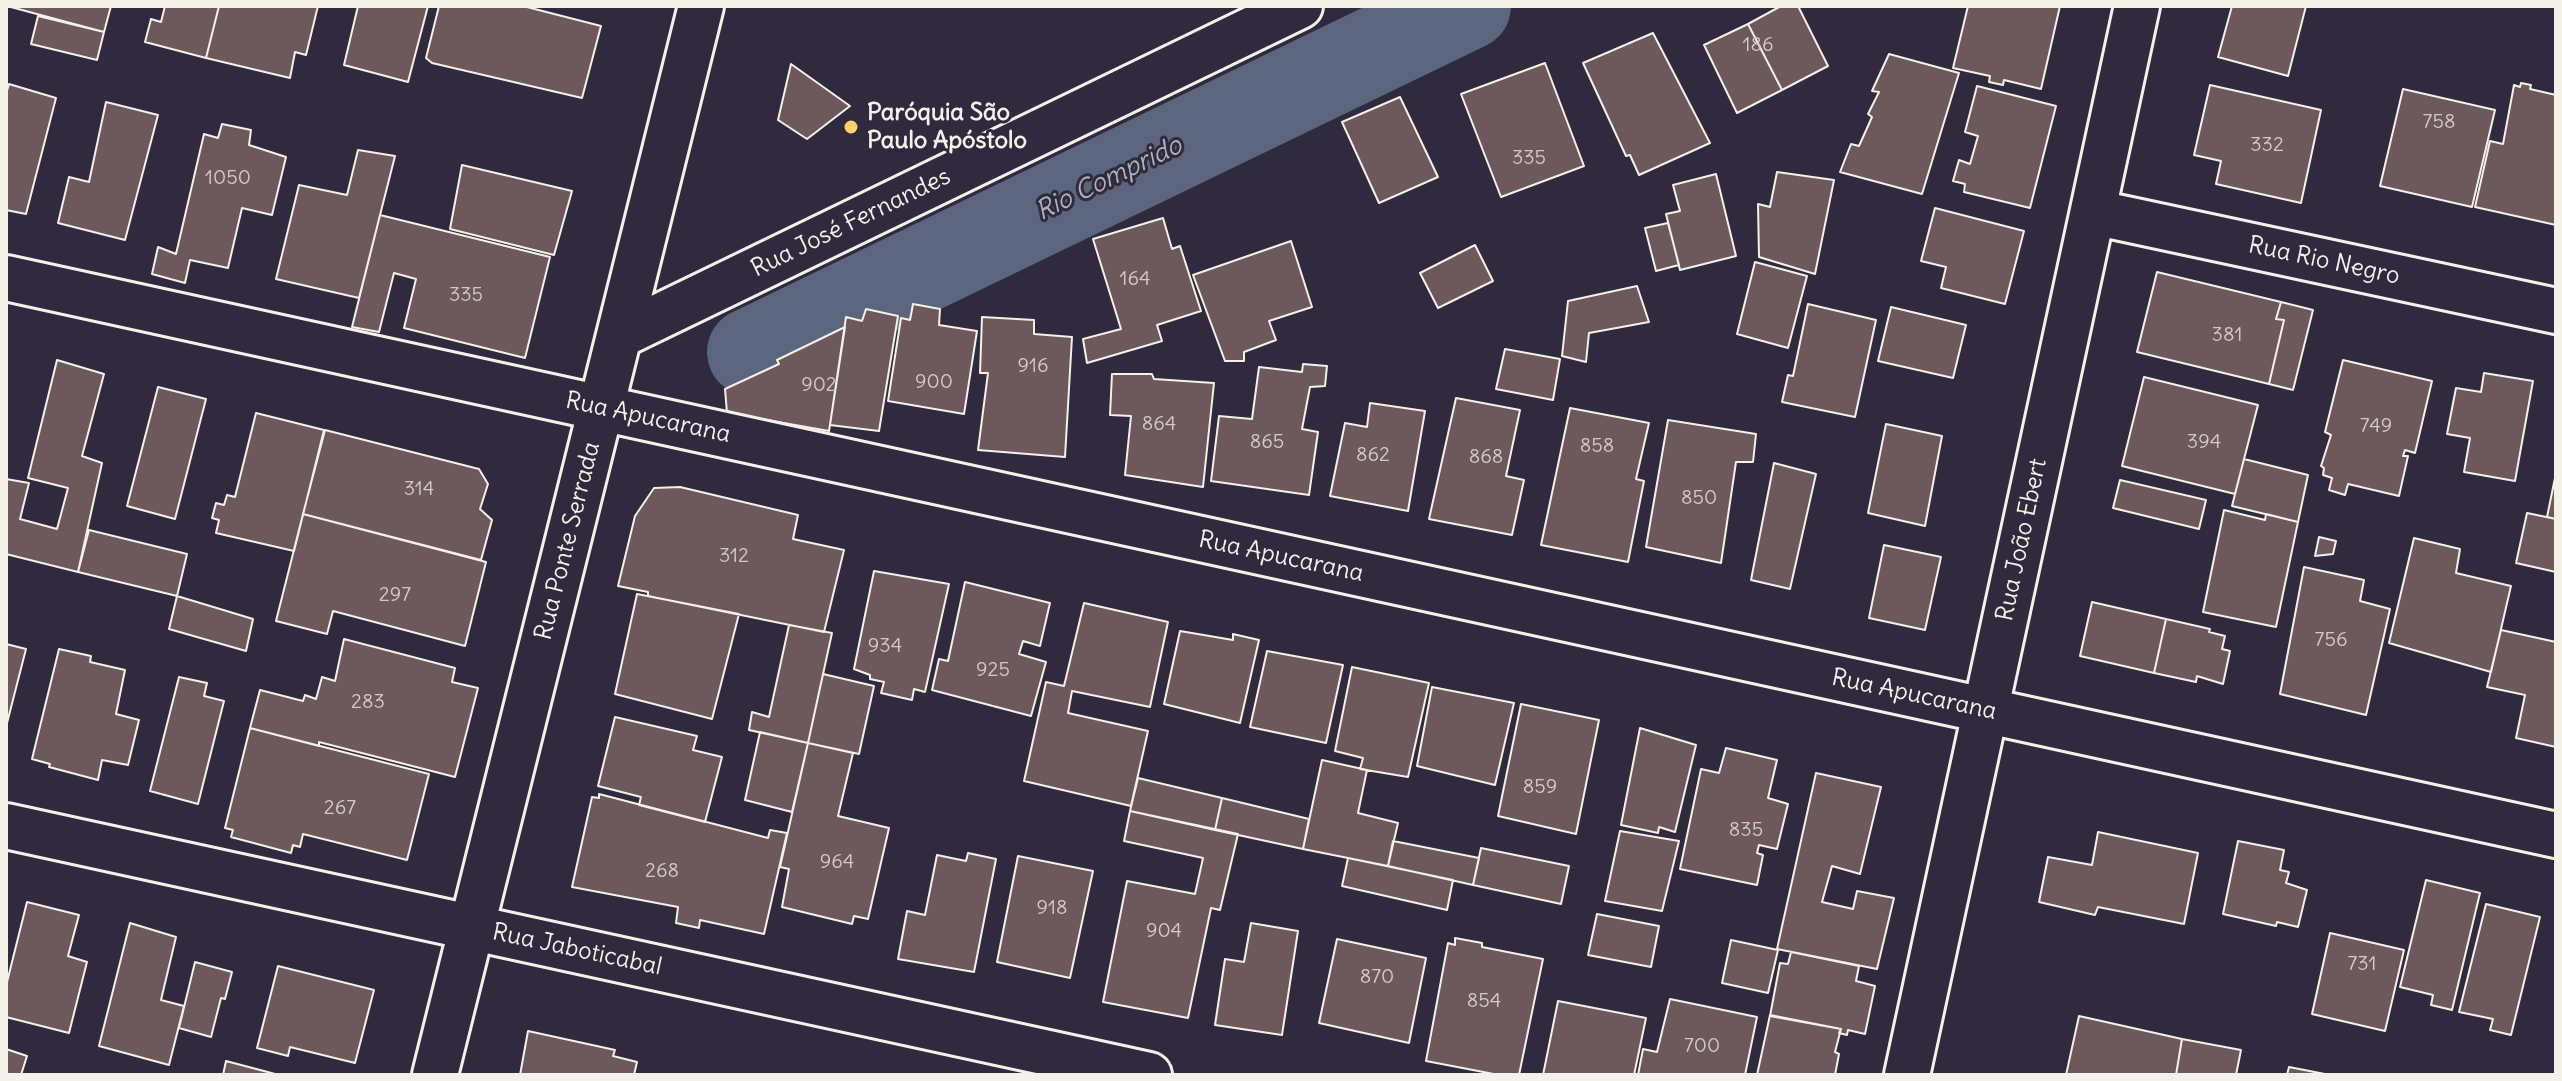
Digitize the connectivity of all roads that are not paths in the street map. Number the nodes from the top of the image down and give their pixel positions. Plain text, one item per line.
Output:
1 (701, 6) edge
2 (1300, 6) edge
3 (2137, 6) edge
4 (2093, 212) junction
5 (6, 278) edge
6 (2556, 311) edge
7 (619, 336) junction
8 (601, 408) junction
9 (1985, 711) junction
10 (6, 826) edge
11 (2556, 835) edge
12 (472, 927) junction
13 (435, 1075) edge
14 (1149, 1075) edge
15 (1907, 1075) edge

1 - 7 street, Rua Ponte Serrada
2 - 7 street, Rua José Fernandes
3 - 4 street, Rua João Ebert
4 - 6 street, Rua Rio Negro
4 - 9 street, Rua João Ebert
5 - 8 street, Rua Apucarana
7 - 8 street, Rua Ponte Serrada
8 - 9 street, Rua Apucarana
8 - 12 street, Rua Ponte Serrada
9 - 11 street, Rua Apucarana
9 - 15 street, Rua João Ebert
10 - 12 street, Rua Jaboticabal
12 - 13 street, Rua Ponte Serrada
12 - 14 street, Rua Jaboticabal

